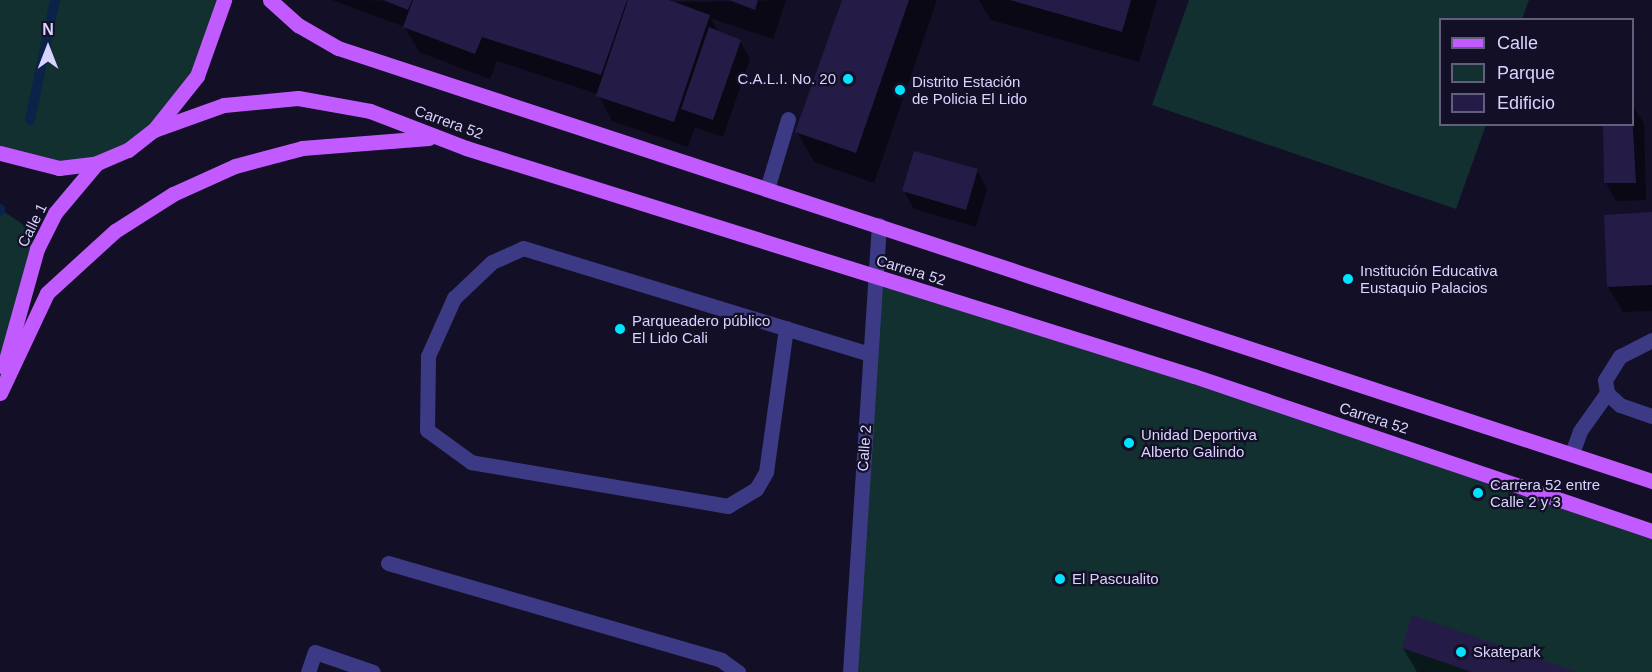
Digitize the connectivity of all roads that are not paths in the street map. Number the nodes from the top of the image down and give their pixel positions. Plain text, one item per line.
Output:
1 (224, 0) edge
2 (270, 0) edge
3 (788, 119) dead end
4 (154, 130) junction
5 (435, 138) junction
6 (0, 153) edge
7 (97, 163) junction
8 (767, 189) junction
9 (879, 225) junction
10 (875, 277) junction
11 (786, 328) junction
12 (1652, 340) edge
13 (870, 354) junction
14 (0, 382) edge
15 (0, 393) edge
16 (1607, 393) junction
17 (1652, 416) edge
18 (1572, 453) junction
19 (1652, 481) edge
20 (1652, 531) edge
21 (388, 563) dead end
22 (308, 672) edge
23 (373, 672) edge
24 (738, 672) edge
25 (850, 672) edge

1 - 4 main road
2 - 8 main road, Carrera 52
3 - 8 street
4 - 5 main road, Carrera 52
4 - 7 main road
5 - 10 main road, Carrera 52
5 - 15 main road
6 - 7 main road
7 - 14 main road, Calle 1
8 - 9 main road, Carrera 52
9 - 10 street, Calle 2
9 - 18 main road, Carrera 52
10 - 13 street, Calle 2
10 - 20 main road, Carrera 52
11 - 11 street
11 - 13 street
12 - 16 street
13 - 25 street, Calle 2
16 - 17 street
16 - 18 street
18 - 19 main road, Carrera 52
21 - 24 street
22 - 23 street

